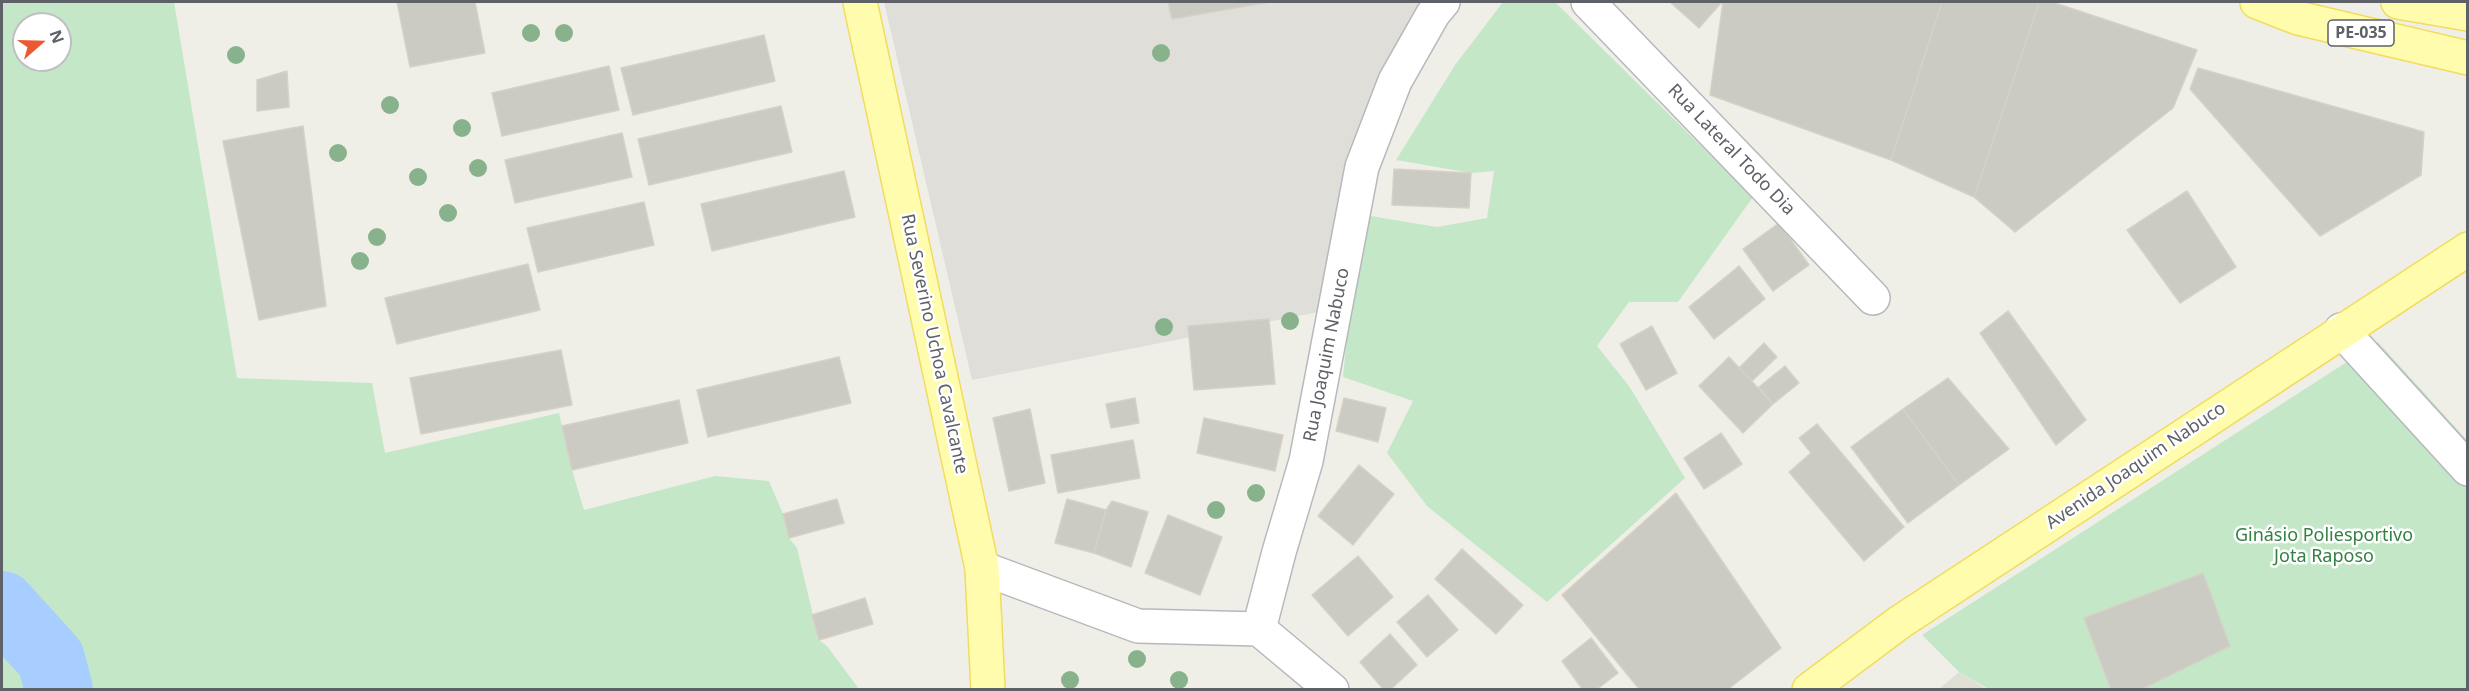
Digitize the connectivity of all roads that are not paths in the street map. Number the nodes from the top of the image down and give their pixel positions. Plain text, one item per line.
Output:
1 (860, 2) edge
2 (1443, 2) edge
3 (1588, 2) edge
4 (2257, 2) edge
5 (2398, 2) edge
6 (2468, 14) edge
7 (2468, 58) edge
8 (2468, 249) edge
9 (1873, 298) dead end
10 (2341, 330) junction
11 (2468, 469) edge
12 (982, 568) junction
13 (1259, 629) junction
14 (988, 690) edge
15 (1332, 690) edge
16 (1809, 690) edge

1 - 12 main road, Rua Severino Uchoa Cavalcante
2 - 13 street, Rua Joaquim Nabuco
3 - 9 street, Rua Lateral Todo Dia
4 - 7 main road, PE-035
5 - 6 main road, PE-035
8 - 10 main road, Avenida Joaquim Nabuco
10 - 11 street
10 - 16 main road, Avenida Joaquim Nabuco
12 - 13 street
12 - 14 main road, Rua Severino Uchoa Cavalcante
13 - 15 street

